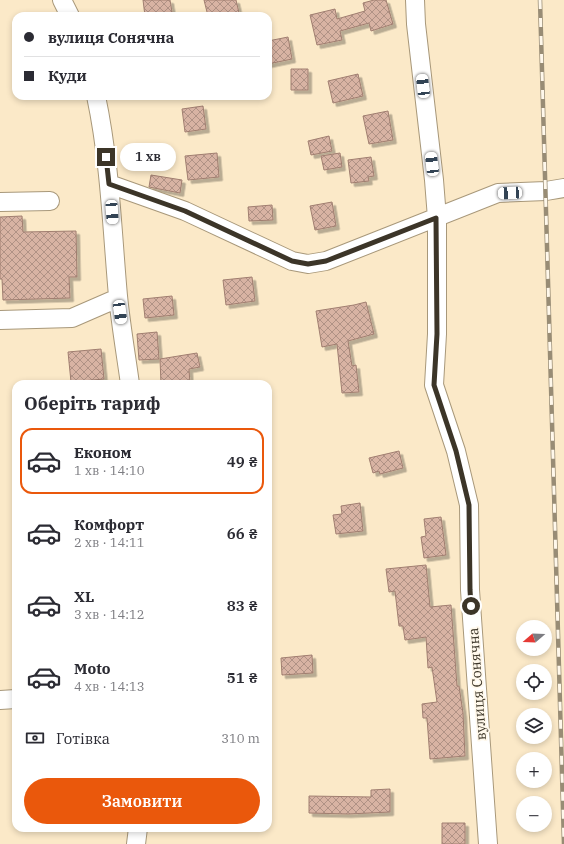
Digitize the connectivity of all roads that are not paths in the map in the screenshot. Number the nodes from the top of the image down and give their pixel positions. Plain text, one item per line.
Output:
1 (62, 0) edge
2 (415, 0) edge
3 (68, 12) edge
4 (97, 100) edge
5 (109, 184) junction
6 (564, 188) edge
7 (50, 201) dead end
8 (0, 202) edge
9 (436, 218) junction
10 (118, 298) junction
11 (0, 320) edge
12 (129, 380) edge
13 (12, 699) edge
14 (0, 700) edge
15 (138, 832) edge
16 (136, 844) edge
17 (488, 844) edge

1 - 3 street
2 - 9 street, вулиця Сонячна
4 - 5 street
5 - 9 street
5 - 10 street
6 - 9 street
7 - 8 street
9 - 17 street, вулиця Сонячна
10 - 11 street
10 - 12 street
13 - 14 street
15 - 16 street

